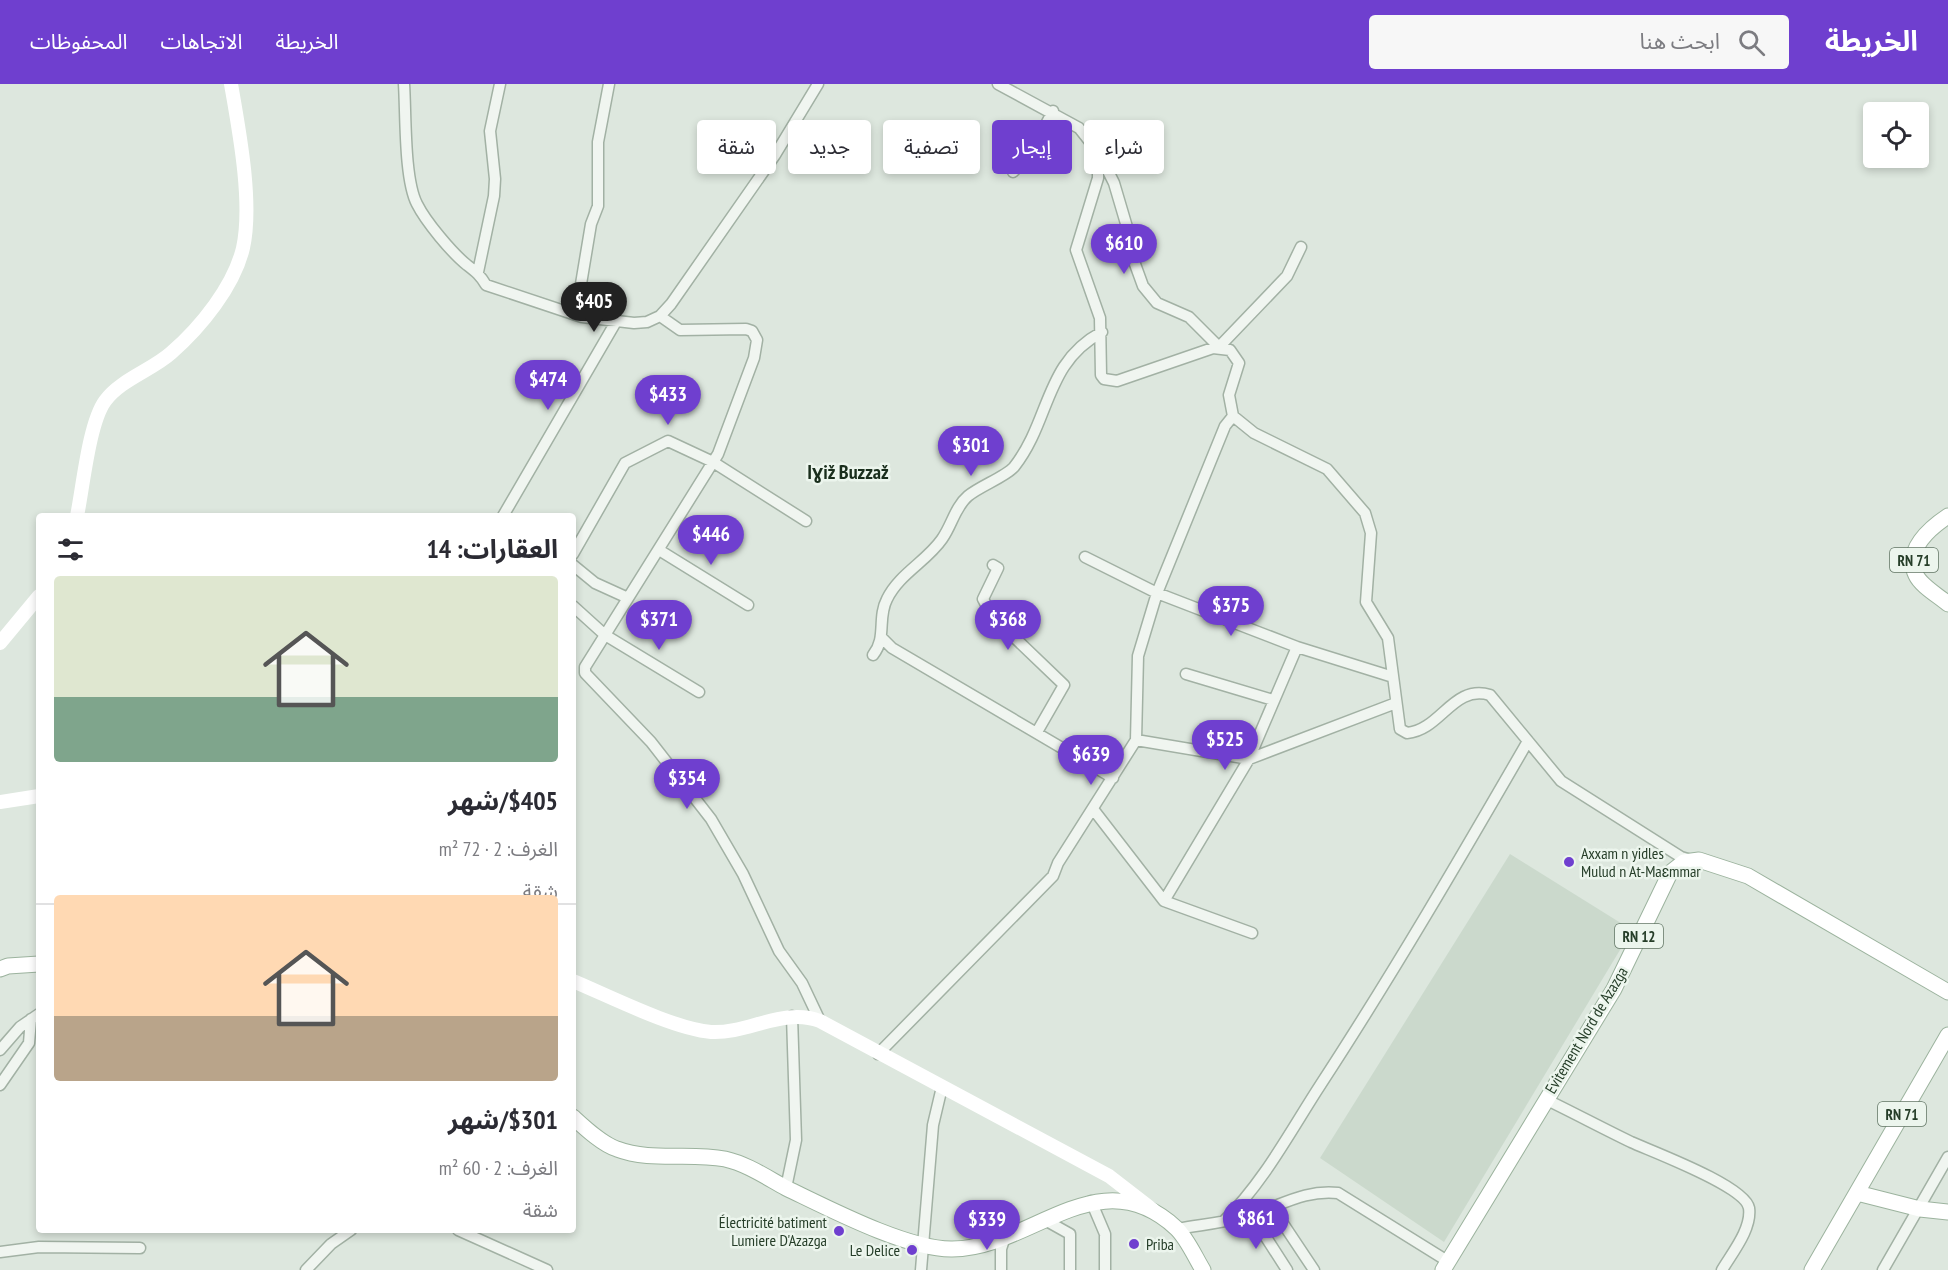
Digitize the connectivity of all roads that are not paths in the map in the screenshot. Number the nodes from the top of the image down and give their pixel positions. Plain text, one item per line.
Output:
1 (231, 84) edge
2 (404, 84) edge
3 (500, 84) edge
4 (609, 84) edge
5 (818, 84) edge
6 (998, 84) edge
7 (1053, 111) junction
8 (1048, 120) edge
9 (1084, 134) edge
10 (1098, 174) edge
11 (1109, 174) edge
12 (1301, 247) dead end
13 (478, 272) junction
14 (660, 316) junction
15 (582, 317) junction
16 (617, 320) junction
17 (1102, 332) junction
18 (1219, 346) junction
19 (1233, 416) junction
20 (713, 462) junction
21 (78, 513) edge
22 (505, 513) edge
23 (1948, 516) edge
24 (806, 520) dead end
25 (576, 549) edge
26 (659, 550) junction
27 (1085, 557) dead end
28 (993, 565) dead end
29 (576, 567) edge
30 (1157, 593) junction
31 (628, 598) junction
32 (36, 600) edge
33 (1948, 604) edge
34 (748, 605) dead end
35 (576, 609) edge
36 (605, 635) junction
37 (882, 639) junction
38 (0, 643) edge
39 (1297, 647) junction
40 (873, 654) dead end
41 (1186, 674) dead end
42 (1393, 677) junction
43 (699, 692) dead end
44 (1273, 700) junction
45 (1396, 703) junction
46 (1037, 732) junction
47 (1136, 740) junction
48 (1527, 741) junction
49 (1248, 759) junction
50 (1113, 778) junction
51 (36, 796) edge
52 (0, 802) edge
53 (1093, 809) junction
54 (1691, 860) junction
55 (1164, 901) junction
56 (1252, 933) dead end
57 (36, 964) edge
58 (0, 969) edge
59 (576, 982) edge
60 (1948, 992) edge
61 (792, 1016) junction
62 (35, 1017) edge
63 (820, 1021) junction
64 (1948, 1035) edge
65 (0, 1050) edge
66 (878, 1054) junction
67 (0, 1085) edge
68 (942, 1087) junction
69 (1545, 1099) junction
70 (576, 1119) edge
71 (1948, 1157) edge
72 (786, 1188) junction
73 (1857, 1193) junction
74 (1091, 1201) junction
75 (1272, 1207) junction
76 (1920, 1209) junction
77 (1948, 1212) edge
78 (1157, 1214) junction
79 (1251, 1214) junction
80 (1045, 1220) junction
81 (1224, 1221) junction
82 (1178, 1229) junction
83 (347, 1233) edge
84 (465, 1233) edge
85 (1005, 1237) junction
86 (923, 1246) junction
87 (140, 1248) dead end
88 (0, 1252) edge
89 (1446, 1266) edge
90 (306, 1270) edge
91 (547, 1270) edge
92 (921, 1270) edge
93 (1001, 1270) edge
94 (1070, 1270) edge
95 (1105, 1270) edge
96 (1203, 1270) edge
97 (1287, 1270) edge
98 (1314, 1270) edge
99 (1722, 1270) edge
100 (1812, 1270) edge
101 (1882, 1270) edge

1 - 21 street
2 - 13 street
3 - 13 street
4 - 15 street
5 - 14 street
6 - 7 street
7 - 8 street
7 - 9 street
10 - 17 street
11 - 18 street
12 - 18 street
13 - 15 street
14 - 16 street
14 - 20 street
15 - 16 street
16 - 22 street
17 - 18 street
17 - 37 street
18 - 19 street
19 - 30 street
19 - 42 street
20 - 24 street
20 - 25 street
20 - 26 street
23 - 33 main road, RN 71
26 - 31 street
26 - 34 street
27 - 30 street
28 - 46 street
29 - 31 street
30 - 39 street
30 - 47 street
31 - 36 street
32 - 38 street
35 - 36 street
36 - 43 street
36 - 63 street
37 - 40 street
37 - 46 street
39 - 42 street
39 - 44 street
41 - 44 street
42 - 45 street
44 - 49 street
45 - 48 street
45 - 49 street
46 - 50 street
47 - 49 street
47 - 50 street
48 - 54 street
48 - 81 street
49 - 55 street
50 - 53 street
51 - 52 street
53 - 55 street
53 - 66 street
54 - 60 main road
54 - 69 main road, Evitement Nord de Azazga / RN 12
55 - 56 street
57 - 58 main road
59 - 61 street
61 - 63 street
61 - 72 street
62 - 65 street
62 - 67 street
63 - 66 street
64 - 73 main road, RN 71
66 - 68 street
68 - 78 street
68 - 86 street
69 - 89 main road, Evitement Nord de Azazga / RN 12
69 - 99 street
70 - 72 main road
71 - 76 street
72 - 86 main road
73 - 76 main road
73 - 100 main road
74 - 78 main road
74 - 80 main road
74 - 95 street
75 - 79 street
75 - 89 street
75 - 98 street
76 - 77 main road
76 - 101 street
78 - 82 main road
79 - 81 street
79 - 97 street
80 - 85 main road
80 - 94 street
81 - 82 street
82 - 96 main road
83 - 90 street
84 - 91 street
85 - 86 main road
85 - 93 street
86 - 92 street
87 - 88 street

